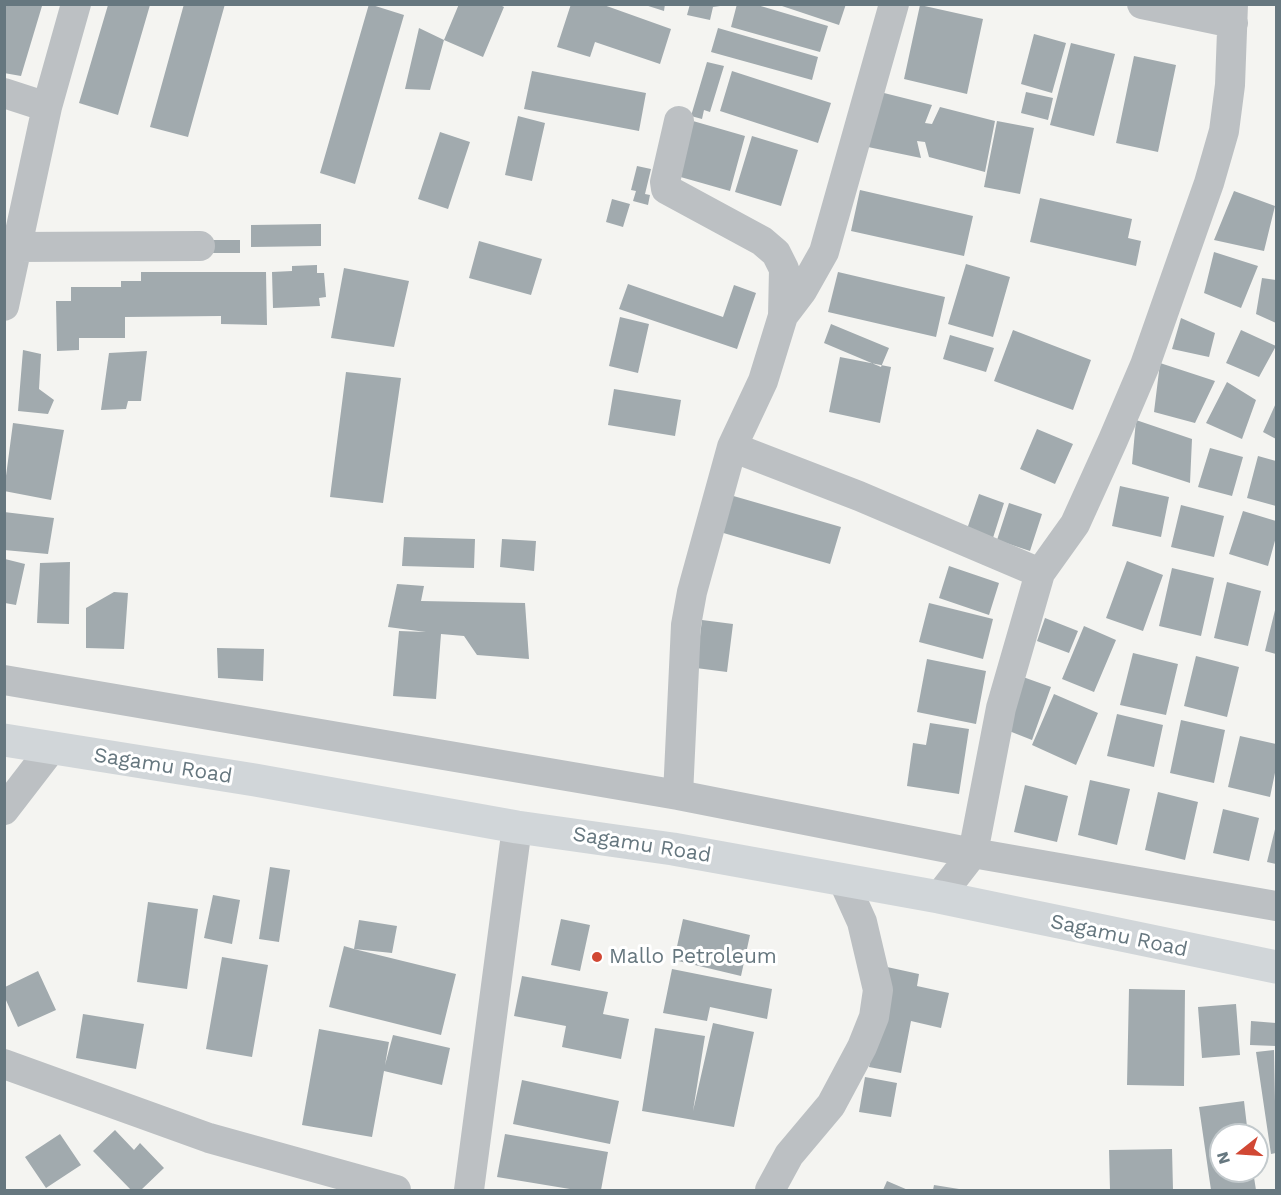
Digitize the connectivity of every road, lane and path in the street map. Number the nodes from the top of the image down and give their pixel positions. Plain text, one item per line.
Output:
1 (76, 4) edge
2 (894, 4) edge
3 (1142, 4) edge
4 (1233, 14) edge
5 (4, 93) edge
6 (48, 107) junction
7 (679, 121) dead end
8 (200, 246) dead end
9 (18, 247) junction
10 (4, 306) edge
11 (783, 316) junction
12 (732, 447) junction
13 (1040, 573) junction
14 (4, 680) edge
15 (4, 740) edge
16 (51, 749) junction
17 (678, 795) junction
18 (4, 810) edge
19 (517, 827) junction
20 (973, 853) junction
21 (843, 880) junction
22 (939, 897) junction
23 (1276, 906) edge
24 (1276, 967) edge
25 (4, 1064) edge
26 (396, 1191) edge
27 (469, 1191) edge
28 (770, 1191) edge

1 - 6 street
2 - 11 street
3 - 4 street
4 - 13 street
5 - 6 street
6 - 9 street
7 - 11 street
8 - 9 street
9 - 10 street
11 - 12 street
12 - 13 street
12 - 17 street
13 - 20 street
14 - 17 street
15 - 16 highway, Sagamu Road
16 - 18 street
16 - 19 highway, Sagamu Road
17 - 20 street
19 - 21 highway, Sagamu Road
19 - 27 street
20 - 22 street
20 - 23 street
21 - 22 highway, Sagamu Road
21 - 28 street
22 - 24 highway, Sagamu Road
25 - 26 street

